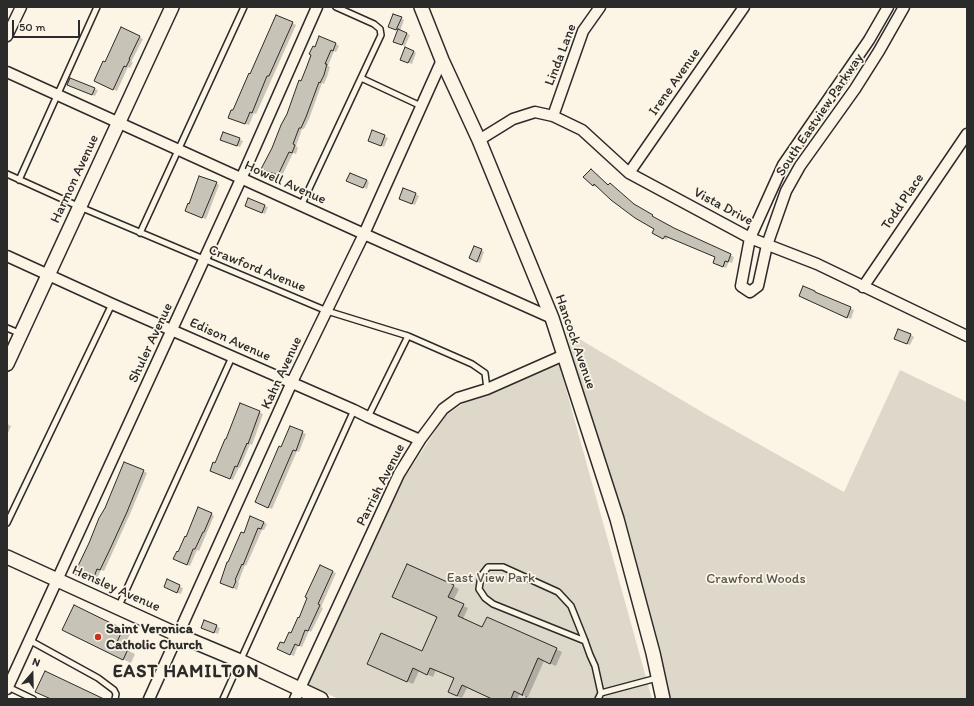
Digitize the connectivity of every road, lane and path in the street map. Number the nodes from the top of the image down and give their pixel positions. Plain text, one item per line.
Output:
1 (21, 7) edge
2 (97, 7) edge
3 (172, 7) edge
4 (244, 7) edge
5 (317, 7) edge
6 (336, 7) edge
7 (421, 7) edge
8 (600, 7) edge
9 (744, 7) edge
10 (888, 7) edge
11 (904, 7) edge
12 (7, 36) edge
13 (442, 60) junction
14 (7, 72) edge
15 (361, 78) junction
16 (56, 94) junction
17 (421, 106) junction
18 (553, 116) junction
19 (118, 123) junction
20 (967, 134) edge
21 (479, 140) junction
22 (179, 150) junction
23 (629, 173) junction
24 (7, 174) edge
25 (241, 179) junction
26 (19, 180) junction
27 (301, 206) junction
28 (80, 207) junction
29 (140, 233) junction
30 (364, 234) junction
31 (750, 238) junction
32 (767, 245) junction
33 (7, 256) edge
34 (204, 260) junction
35 (48, 274) junction
36 (863, 287) junction
37 (112, 304) junction
38 (327, 311) junction
39 (552, 318) junction
40 (7, 328) edge
41 (172, 330) junction
42 (21, 334) junction
43 (408, 336) junction
44 (967, 336) edge
45 (564, 355) junction
46 (232, 357) junction
47 (7, 364) edge
48 (292, 382) junction
49 (487, 389) junction
50 (354, 410) junction
51 (368, 417) junction
52 (420, 440) junction
53 (7, 523) edge
54 (7, 557) edge
55 (56, 580) junction
56 (118, 608) junction
57 (178, 635) junction
58 (28, 640) junction
59 (585, 641) junction
60 (240, 661) junction
61 (658, 678) junction
62 (7, 688) edge
63 (601, 693) junction
64 (298, 694) edge
65 (522, 695) dead end
66 (33, 699) edge
67 (116, 699) edge
68 (149, 699) edge
69 (223, 699) edge
70 (321, 699) edge
71 (531, 699) edge
72 (598, 699) edge
73 (663, 699) edge

1 - 12 street
2 - 16 lane
3 - 19 street, Harmon Avenue
4 - 22 lane
5 - 25 street, Shuler Avenue
6 - 15 lane
7 - 13 street, Hancock Avenue
8 - 18 street, Linda Lane
9 - 23 street, Irene Avenue
10 - 31 street, South Eastview Parkway
11 - 32 street, South Eastview Parkway
13 - 17 street, Kahn Avenue
13 - 21 street, Hancock Avenue
14 - 16 street, Howell Avenue
15 - 17 lane
15 - 27 lane
16 - 19 street, Howell Avenue
16 - 26 lane
17 - 30 street, Kahn Avenue
18 - 21 street, Vista Drive
18 - 23 street, Vista Drive
19 - 22 street, Howell Avenue
19 - 28 street, Harmon Avenue
20 - 36 street, Todd Place
21 - 39 street, Hancock Avenue
22 - 25 street, Howell Avenue
22 - 29 lane
23 - 31 street, Vista Drive
24 - 26 lane, Crawford Avenue
25 - 27 street, Howell Avenue
25 - 34 street, Shuler Avenue
26 - 28 lane, Crawford Avenue
27 - 30 street, Howell Avenue
28 - 29 lane, Crawford Avenue
28 - 35 street, Harmon Avenue
29 - 34 lane, Crawford Avenue
30 - 38 street, Kahn Avenue
30 - 39 street, Howell Avenue
31 - 32 street, Vista Drive
31 - 32 street, South Eastview Parkway
32 - 36 street, Vista Drive
33 - 35 street, Edison Avenue
34 - 38 lane, Crawford Avenue
34 - 41 street, Shuler Avenue
35 - 37 street, Edison Avenue
35 - 42 street, Harmon Avenue
36 - 44 street, Vista Drive
37 - 41 street, Edison Avenue
37 - 53 lane
38 - 43 lane, Crawford Avenue
38 - 48 street, Kahn Avenue
39 - 45 street, Hancock Avenue
40 - 42 lane
41 - 46 street, Edison Avenue
41 - 55 street, Shuler Avenue
42 - 47 street, Harmon Avenue
43 - 49 lane, Crawford Avenue
43 - 51 lane
45 - 49 street, Parrish Avenue
45 - 61 street, Hancock Avenue
46 - 48 street, Edison Avenue
46 - 56 lane
48 - 50 street, Edison Avenue
48 - 57 street, Kahn Avenue
49 - 52 street, Parrish Avenue
50 - 51 street, Edison Avenue
50 - 60 lane
51 - 52 street, Edison Avenue
52 - 64 street, Parrish Avenue
54 - 55 street, Hensley Avenue
55 - 56 street, Hensley Avenue
55 - 58 street, Shuler Avenue
56 - 57 street, Hensley Avenue
57 - 60 street, Hensley Avenue
57 - 68 street, Kahn Avenue
58 - 62 street, Shuler Avenue
58 - 67 lane
59 - 59 lane
59 - 63 lane
60 - 64 street, Hensley Avenue
60 - 69 lane
61 - 63 lane
61 - 73 street, Hancock Avenue
62 - 66 lane
63 - 72 lane
64 - 70 street, Hensley Avenue
65 - 71 path

